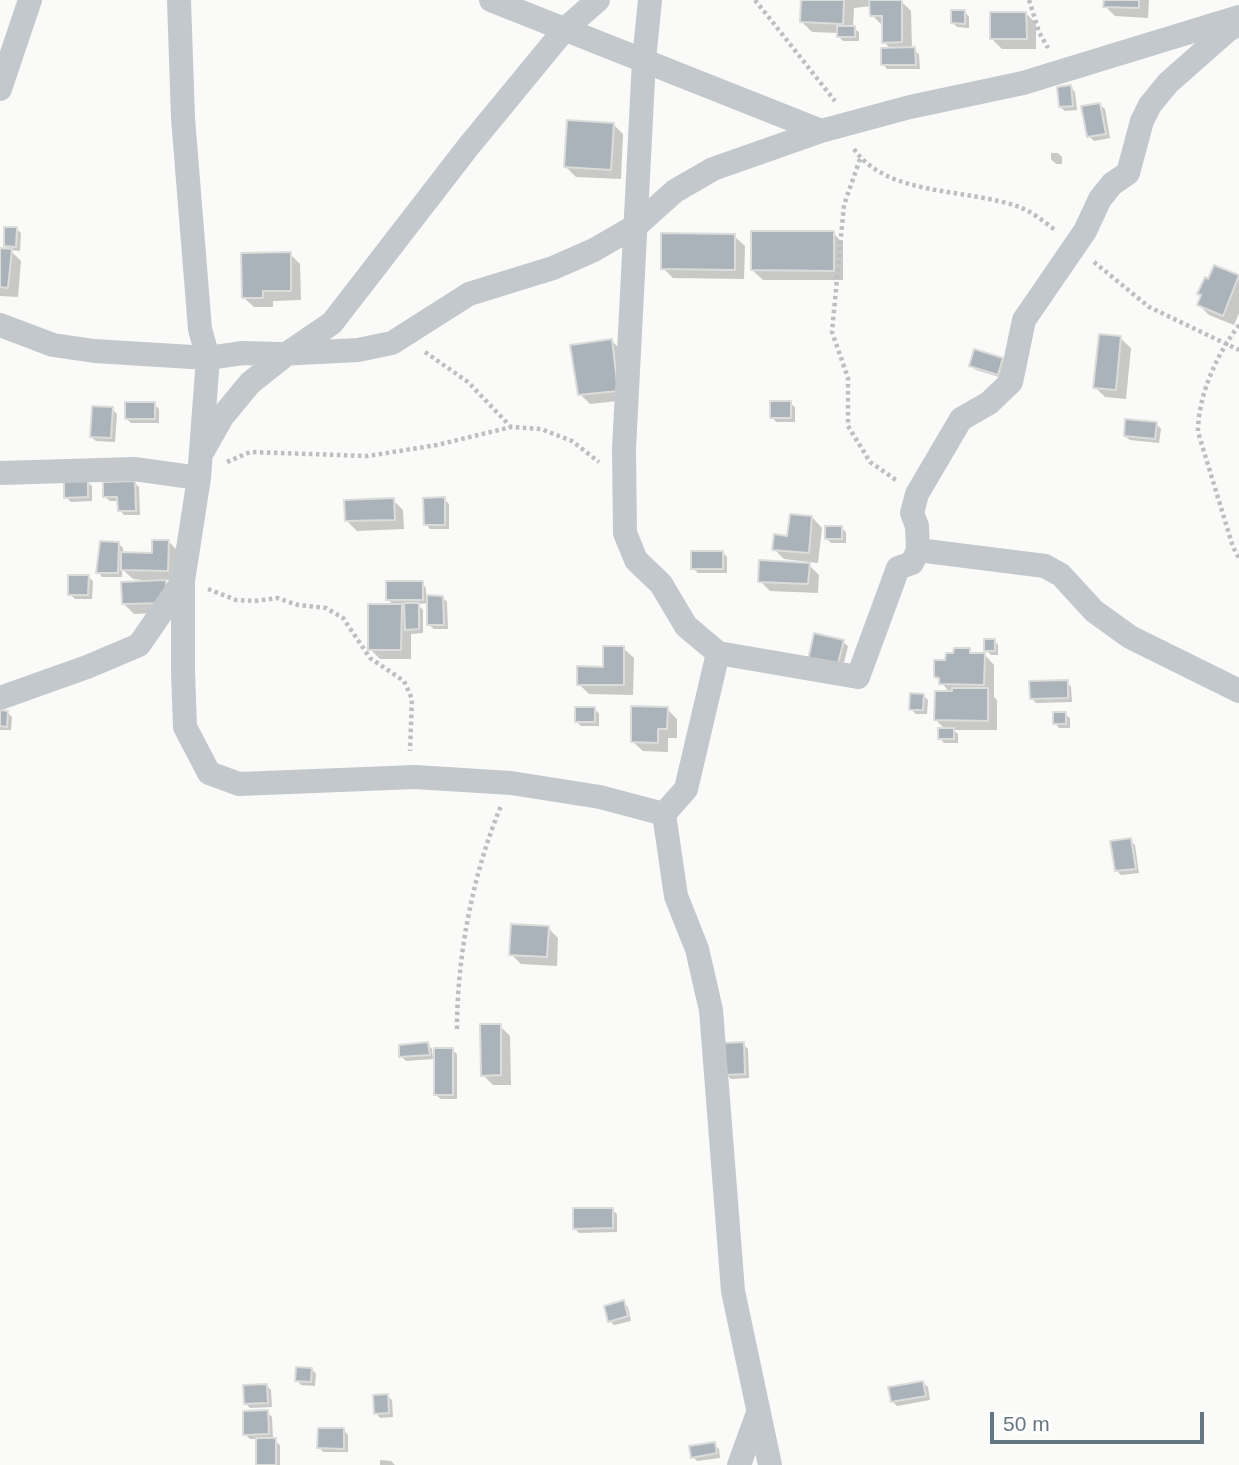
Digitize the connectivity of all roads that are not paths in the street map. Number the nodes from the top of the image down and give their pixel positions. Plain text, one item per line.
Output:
1 (30, 0) edge
2 (179, 0) edge
3 (491, 0) edge
4 (598, 0) edge
5 (645, 4) edge
6 (1239, 17) edge
7 (1239, 23) edge
8 (565, 29) junction
9 (644, 60) junction
10 (0, 89) edge
11 (837, 127) junction
12 (637, 225) junction
13 (0, 324) edge
14 (288, 353) junction
15 (208, 358) junction
16 (199, 466) junction
17 (0, 473) edge
18 (918, 550) junction
19 (183, 581) junction
20 (718, 653) junction
21 (1239, 691) edge
22 (0, 698) edge
23 (664, 814) junction
24 (758, 1413) junction
25 (739, 1465) edge
26 (770, 1465) edge

1 - 10 street
2 - 15 street
3 - 8 street
4 - 8 street
5 - 9 street
6 - 11 street
7 - 18 street
8 - 9 street
8 - 14 street
9 - 11 street
9 - 12 street
11 - 12 street
12 - 14 street
12 - 20 street
13 - 15 street
14 - 15 street
14 - 16 street
15 - 16 street
16 - 17 street
16 - 19 street
18 - 20 street
18 - 21 street
19 - 22 street
19 - 23 street
20 - 23 street
23 - 24 street
24 - 25 street
24 - 26 street

